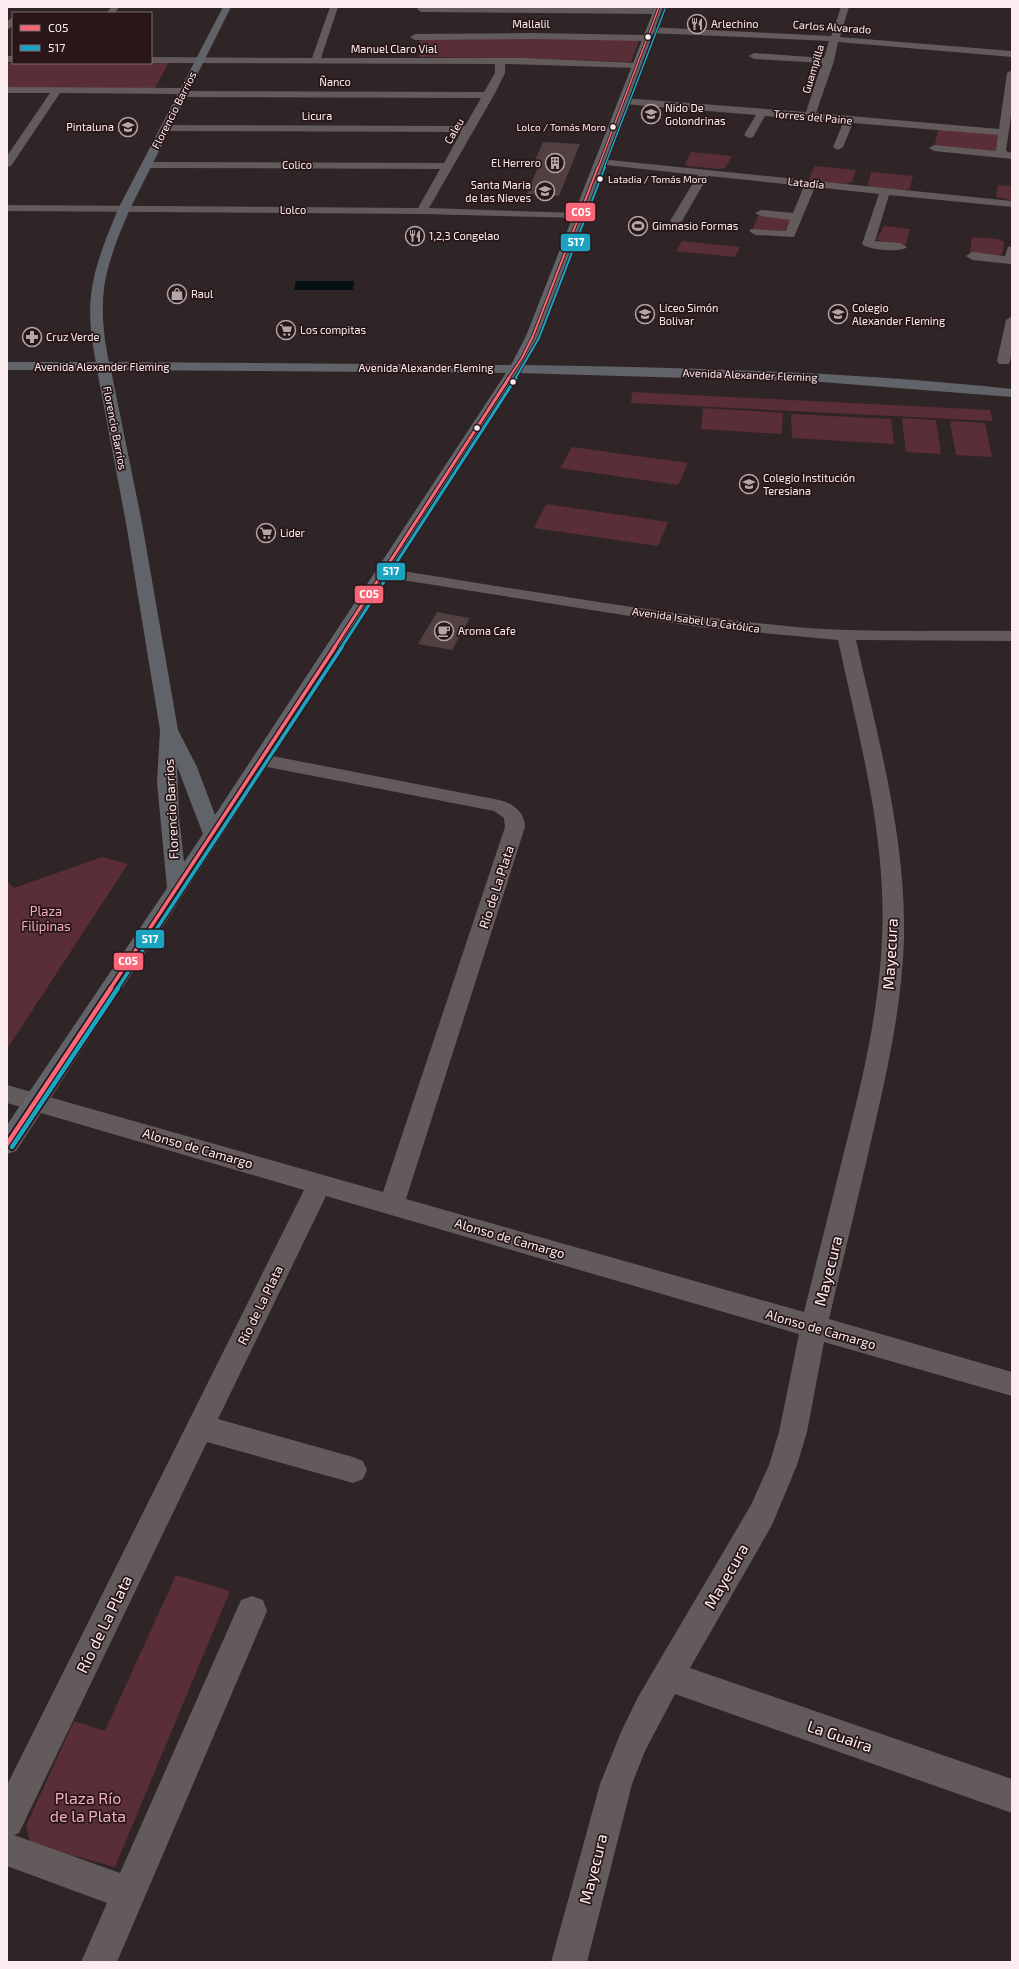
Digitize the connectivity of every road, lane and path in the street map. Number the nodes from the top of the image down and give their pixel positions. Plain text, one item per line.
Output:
1 (334, 7) edge
2 (845, 7) edge
3 (226, 8) edge
4 (658, 9) edge
5 (420, 11) edge
6 (648, 34) junction
7 (835, 39) junction
8 (1012, 54) edge
9 (754, 56) dead end
10 (152, 60) edge
11 (199, 60) junction
12 (316, 60) junction
13 (410, 61) junction
14 (500, 61) junction
15 (828, 61) junction
16 (636, 65) junction
17 (1012, 73) edge
18 (7, 90) edge
19 (57, 90) junction
20 (183, 92) junction
21 (489, 95) junction
22 (623, 101) junction
23 (762, 113) junction
24 (810, 115) junction
25 (849, 120) junction
26 (165, 128) junction
27 (469, 129) junction
28 (1004, 132) junction
29 (749, 135) dead end
30 (838, 147) dead end
31 (934, 148) dead end
32 (1008, 155) edge
33 (600, 162) junction
34 (7, 164) edge
35 (146, 165) junction
36 (448, 166) junction
37 (806, 170) dead end
38 (704, 172) junction
39 (861, 176) dead end
40 (919, 181) dead end
41 (806, 183) junction
42 (857, 188) junction
43 (989, 189) dead end
44 (885, 191) junction
45 (915, 194) junction
46 (986, 201) junction
47 (1012, 204) edge
48 (7, 208) edge
49 (124, 209) junction
50 (422, 211) junction
51 (761, 213) dead end
52 (579, 216) junction
53 (797, 217) junction
54 (676, 221) dead end
55 (755, 231) dead end
56 (900, 247) dead end
57 (1012, 250) edge
58 (972, 256) dead end
59 (1012, 320) edge
60 (1011, 335) edge
61 (1004, 361) dead end
62 (7, 366) edge
63 (102, 367) junction
64 (515, 369) junction
65 (1012, 393) edge
66 (383, 573) junction
67 (846, 635) junction
68 (1012, 636) edge
69 (169, 730) junction
70 (262, 760) junction
71 (213, 834) junction
72 (177, 889) junction
73 (7, 1094) edge
74 (35, 1101) junction
75 (7, 1144) edge
76 (320, 1183) junction
77 (392, 1204) junction
78 (814, 1326) junction
79 (1012, 1384) edge
80 (200, 1427) junction
81 (353, 1470) dead end
82 (252, 1611) dead end
83 (668, 1676) junction
84 (1012, 1796) edge
85 (7, 1820) edge
86 (7, 1849) edge
87 (128, 1893) junction
88 (98, 1962) edge
89 (569, 1962) edge

1 - 12 street
2 - 7 street, Guampilla
3 - 11 main road, Florencio Barrios
4 - 5 street
4 - 6 main road
6 - 7 street, Carlos Alvarado
6 - 13 street, Mallalil
6 - 16 main road
7 - 8 street, Carlos Alvarado
7 - 15 street, Guampilla
9 - 15 street
10 - 11 street, Manuel Claro Vial
11 - 12 street, Manuel Claro Vial
11 - 20 main road, Florencio Barrios
12 - 13 street, Manuel Claro Vial
13 - 14 street, Manuel Claro Vial
14 - 16 street, Manuel Claro Vial
14 - 21 street, Caleu
15 - 24 street, Guampilla
16 - 22 main road
17 - 28 street
18 - 19 street, Ñanco
19 - 20 street, Ñanco
19 - 34 street
20 - 21 street, Ñanco
20 - 26 main road, Florencio Barrios
21 - 27 street, Caleu
22 - 23 street, Torres del Paine
22 - 33 main road
23 - 24 street, Torres del Paine
23 - 29 street
24 - 25 street, Torres del Paine
25 - 28 street, Torres del Paine
25 - 30 street
26 - 27 street, Licura
26 - 35 main road, Florencio Barrios
27 - 36 street, Caleu
28 - 32 street
31 - 32 street
33 - 38 street, Latadía
33 - 52 main road
35 - 36 street, Colico
35 - 49 main road, Florencio Barrios
36 - 50 street, Caleu
37 - 41 street
38 - 41 street, Latadía
38 - 54 street
39 - 42 street
40 - 45 street
41 - 42 street, Latadía
41 - 53 street
42 - 44 street, Latadía
43 - 46 street
44 - 45 street, Latadía
44 - 56 street
45 - 46 street, Latadía
46 - 47 street, Latadía
48 - 49 street, Lolco
49 - 50 street, Lolco
49 - 63 main road, Florencio Barrios
50 - 52 street, Lolco
51 - 53 street
52 - 64 main road
53 - 55 street
57 - 58 street
59 - 60 street
60 - 61 street
62 - 63 main road, Avenida Alexander Fleming
63 - 64 main road, Avenida Alexander Fleming
63 - 69 main road, Florencio Barrios
64 - 65 main road, Avenida Alexander Fleming
64 - 66 main road
66 - 67 street, Avenida Isabel La Católica
66 - 70 main road
67 - 68 street, Avenida Isabel La Católica
67 - 78 street, Mayecura
69 - 71 main road, Florencio Barrios
69 - 72 main road, Florencio Barrios
70 - 71 main road
70 - 77 street, Río de La Plata
71 - 72 main road
72 - 74 main road
73 - 74 street, Alonso de Camargo
74 - 75 main road
74 - 76 street, Alonso de Camargo
76 - 77 street, Alonso de Camargo
76 - 80 street, Río de La Plata
77 - 78 street, Alonso de Camargo
78 - 79 street, Alonso de Camargo
78 - 83 street, Mayecura
80 - 81 street
80 - 85 street, Río de La Plata
82 - 87 street
83 - 84 street, La Guaira
83 - 89 street, Mayecura
86 - 87 street
87 - 88 street

